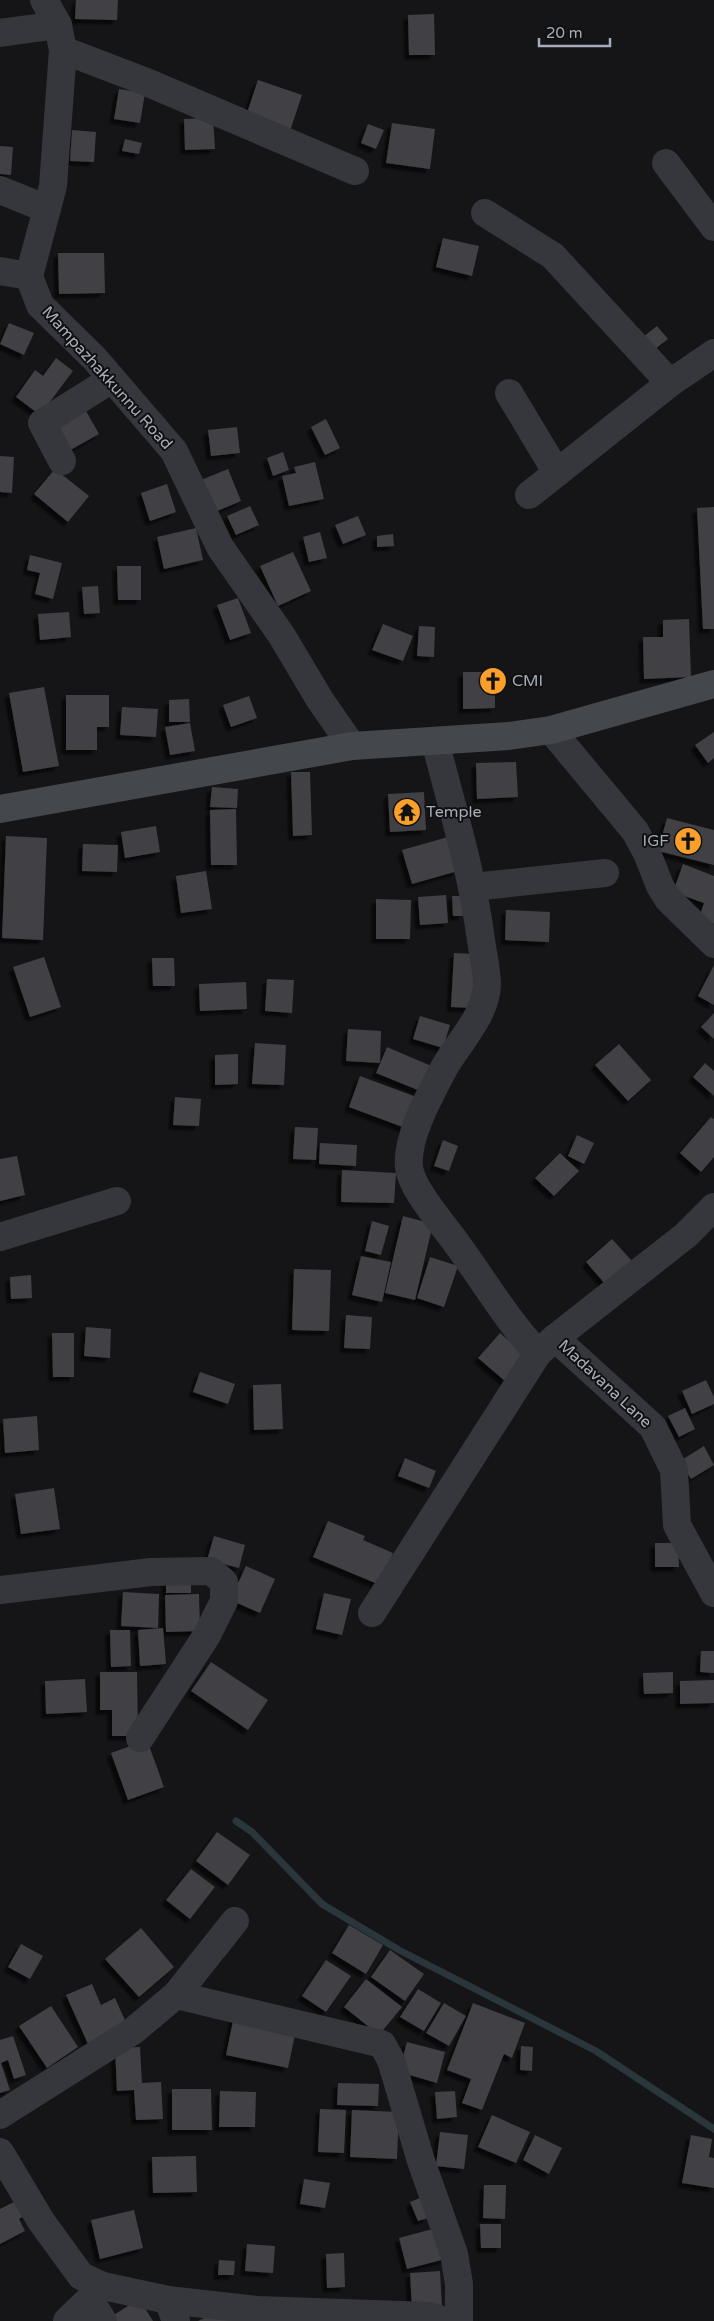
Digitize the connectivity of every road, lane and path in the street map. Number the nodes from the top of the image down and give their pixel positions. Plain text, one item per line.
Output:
1 (44, 0) edge
2 (0, 32) edge
3 (61, 37) junction
4 (666, 163) dead end
5 (355, 171) dead end
6 (0, 190) edge
7 (47, 209) junction
8 (485, 213) dead end
9 (714, 227) edge
10 (0, 271) edge
11 (28, 276) junction
12 (714, 353) edge
13 (112, 379) junction
14 (670, 384) junction
15 (509, 393) dead end
16 (62, 461) dead end
17 (557, 473) junction
18 (529, 495) dead end
19 (714, 684) edge
20 (551, 730) junction
21 (435, 741) junction
22 (352, 746) junction
23 (0, 809) edge
24 (605, 873) dead end
25 (473, 887) junction
26 (714, 944) edge
27 (117, 1200) dead end
28 (714, 1207) edge
29 (0, 1237) edge
30 (547, 1346) junction
31 (0, 1590) edge
32 (714, 1593) edge
33 (372, 1613) dead end
34 (140, 1738) dead end
35 (236, 1922) dead end
36 (176, 1995) junction
37 (0, 2115) edge
38 (0, 2152) edge
39 (99, 2302) edge
40 (172, 2310) edge
41 (68, 2321) edge
42 (445, 2321) edge
43 (459, 2321) edge

1 - 3 street
2 - 3 street
3 - 5 street
3 - 7 street
4 - 9 street
6 - 7 street
7 - 11 street
8 - 14 street
10 - 11 street
11 - 13 street, Mampazhakkunnu Road
12 - 14 street
13 - 16 street
13 - 22 street, Mampazhakkunnu Road
14 - 17 street
15 - 17 street
17 - 18 street
19 - 20 street
20 - 21 street
20 - 26 street
21 - 22 street
21 - 25 street
22 - 23 street
24 - 25 street
25 - 30 street
27 - 29 street
28 - 30 street, Madavana Lane
30 - 32 street, Madavana Lane
30 - 33 street
31 - 34 street
35 - 36 street
36 - 37 street
36 - 43 street
38 - 39 street
39 - 40 street
39 - 41 street
40 - 42 street

